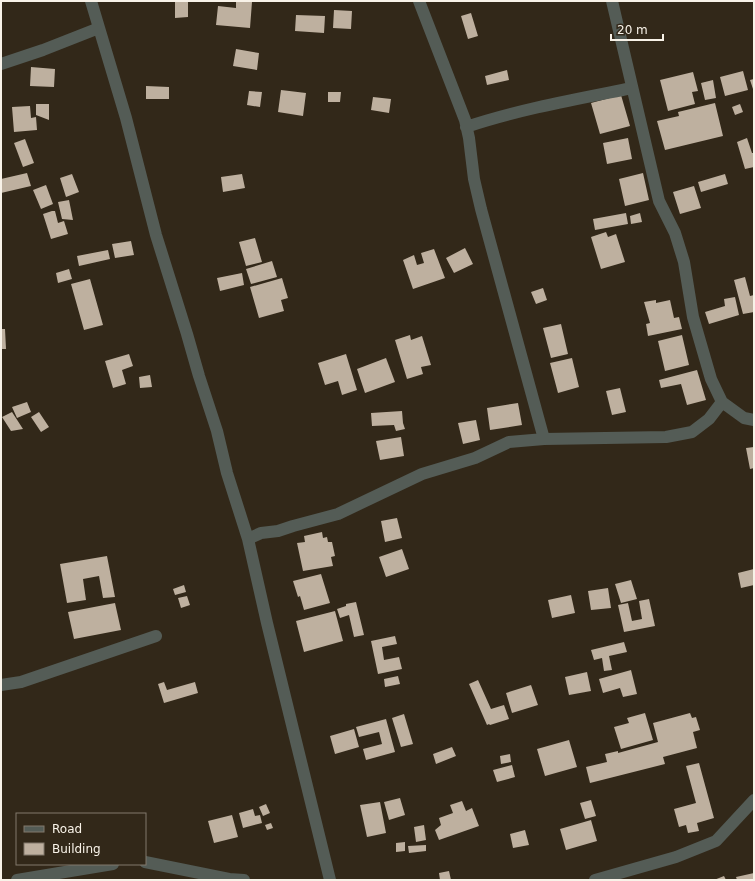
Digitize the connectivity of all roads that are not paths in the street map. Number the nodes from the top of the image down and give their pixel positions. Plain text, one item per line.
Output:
1 (91, 1) edge
2 (419, 1) edge
3 (612, 1) edge
4 (99, 28) junction
5 (1, 64) edge
6 (632, 88) junction
7 (466, 127) junction
8 (722, 402) junction
9 (754, 420) edge
10 (544, 439) junction
11 (248, 539) junction
12 (156, 636) dead end
13 (1, 685) edge
14 (754, 800) edge
15 (742, 813) junction
16 (754, 818) edge
17 (146, 862) edge
18 (107, 865) edge
19 (226, 879) edge
20 (17, 880) edge
21 (244, 880) edge
22 (330, 880) edge
23 (595, 880) edge

1 - 4 street
2 - 7 street
3 - 6 street
4 - 5 street
4 - 11 street
6 - 7 street
6 - 8 street
7 - 10 street
8 - 9 street
8 - 10 street
10 - 11 street
11 - 22 street
12 - 13 street
14 - 15 street
15 - 16 street
15 - 23 street
17 - 19 street
18 - 20 street
19 - 21 street

